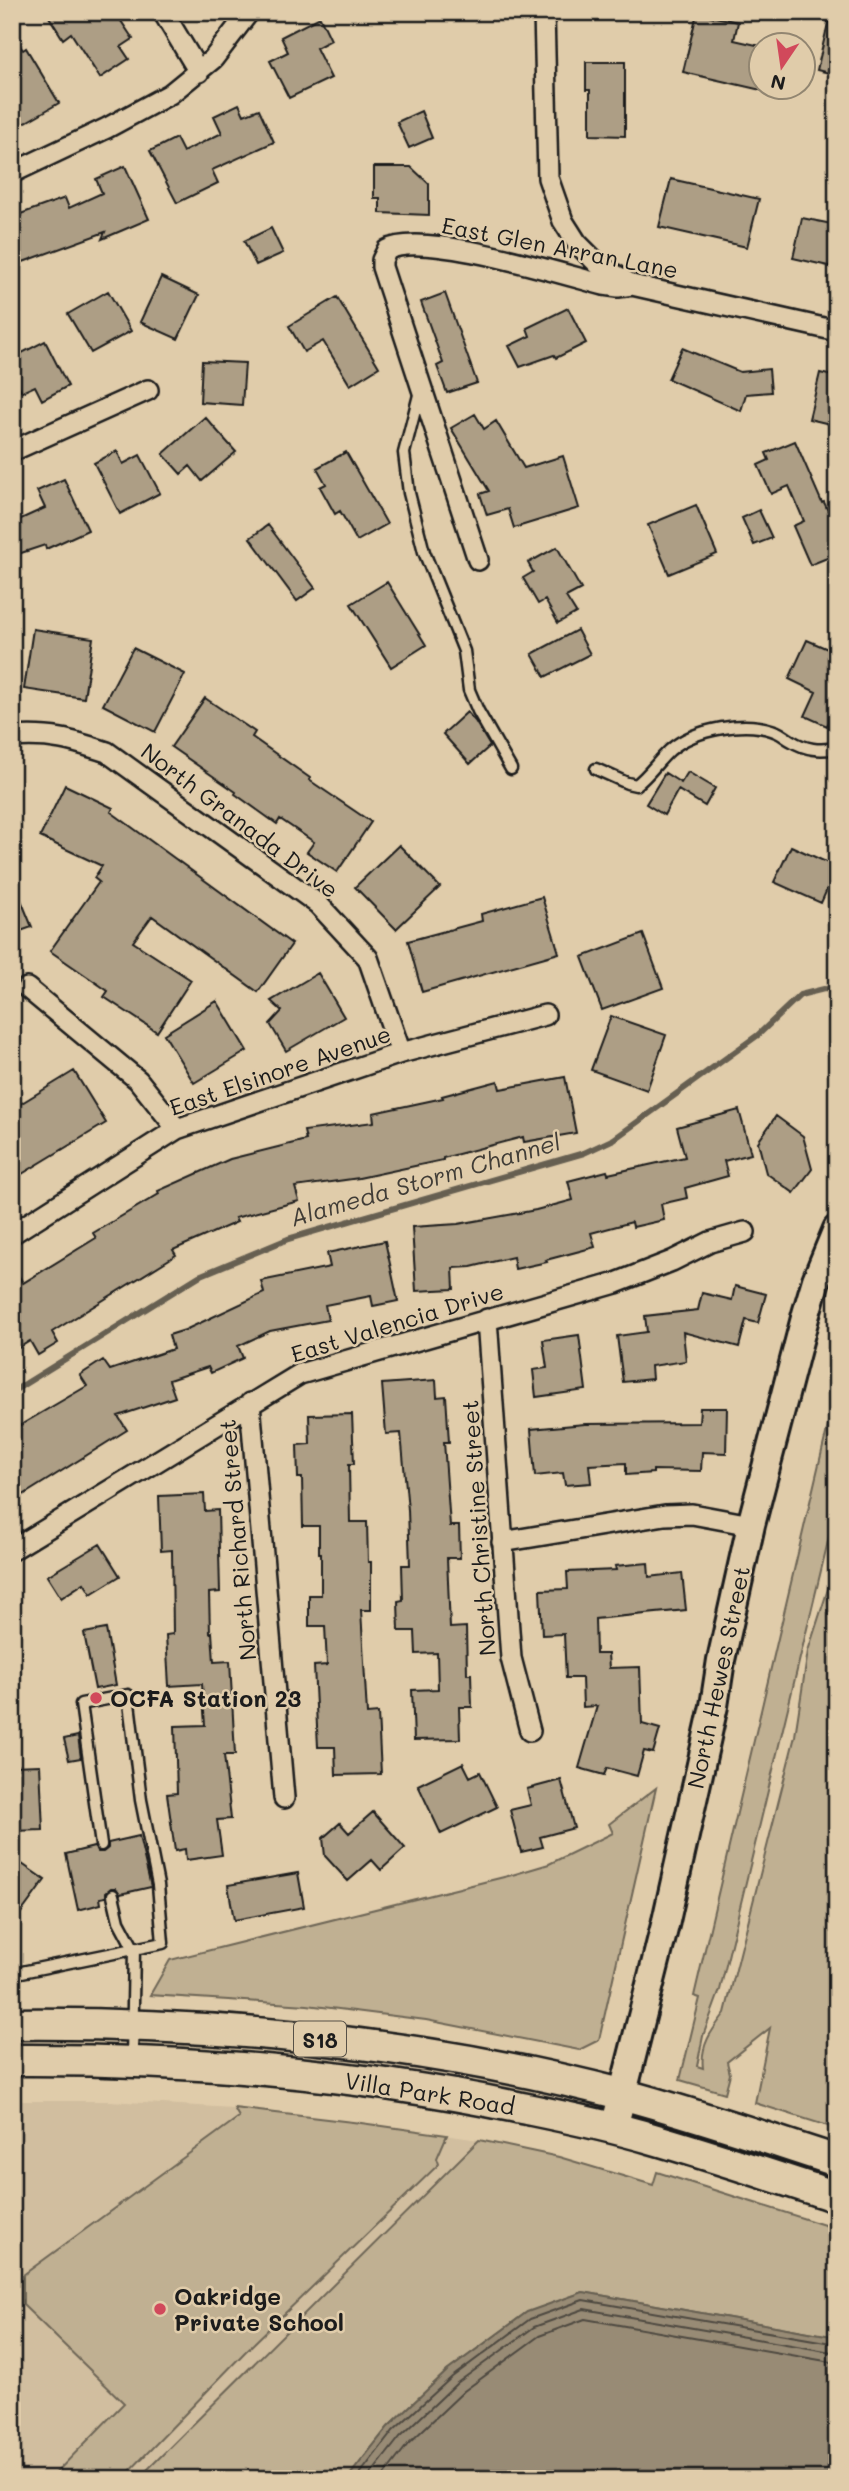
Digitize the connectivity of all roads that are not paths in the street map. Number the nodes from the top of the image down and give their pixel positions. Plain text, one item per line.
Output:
1 (163, 12) edge
2 (249, 12) edge
3 (544, 12) edge
4 (200, 72) junction
5 (12, 173) edge
6 (632, 285) junction
7 (837, 331) edge
8 (421, 387) junction
9 (148, 390) dead end
10 (12, 452) edge
11 (478, 560) dead end
12 (12, 737) edge
13 (837, 748) edge
14 (511, 769) dead end
15 (596, 769) dead end
16 (27, 988) dead end
17 (545, 1015) dead end
18 (401, 1053) junction
19 (177, 1129) junction
20 (837, 1229) edge
21 (745, 1232) dead end
22 (12, 1234) edge
23 (487, 1319) junction
24 (250, 1403) junction
25 (751, 1525) junction
26 (502, 1542) junction
27 (12, 1550) edge
28 (530, 1731) dead end
29 (284, 1798) dead end
30 (101, 1845) dead end
31 (113, 1895) dead end
32 (134, 1949) junction
33 (12, 1974) edge
34 (12, 2024) edge
35 (133, 2026) junction
36 (12, 2060) edge
37 (132, 2061) junction
38 (622, 2094) junction
39 (614, 2128) junction
40 (837, 2161) edge
41 (837, 2197) edge

1 - 4 street
2 - 4 street
3 - 6 street
4 - 5 street
6 - 7 street, East Glen Arran Lane
6 - 8 street, East Glen Arran Lane
8 - 11 street, East Glen Arran Lane
8 - 14 lane
9 - 10 street
12 - 18 street, North Granada Drive
13 - 15 lane
16 - 19 street
17 - 18 street, East Elsinore Avenue
18 - 19 street, East Elsinore Avenue
19 - 22 street, East Elsinore Avenue
20 - 25 main road, North Hewes Street
21 - 23 street, East Valencia Drive
23 - 24 street, East Valencia Drive
23 - 26 street, North Christine Street
24 - 27 street, East Valencia Drive
24 - 29 street, North Richard Street
25 - 26 street
25 - 38 main road, North Hewes Street
26 - 28 street, North Christine Street
30 - 32 lane
31 - 32 lane
32 - 33 lane
32 - 35 lane
34 - 35 main road, Villa Park Road / S18
35 - 37 lane
35 - 38 main road, Villa Park Road / S18
36 - 37 main road, Villa Park Road / S18
37 - 39 main road, Villa Park Road / S18
38 - 39 main road, North Hewes Street
38 - 40 main road, Villa Park Road / S18
39 - 41 main road, Villa Park Road / S18

